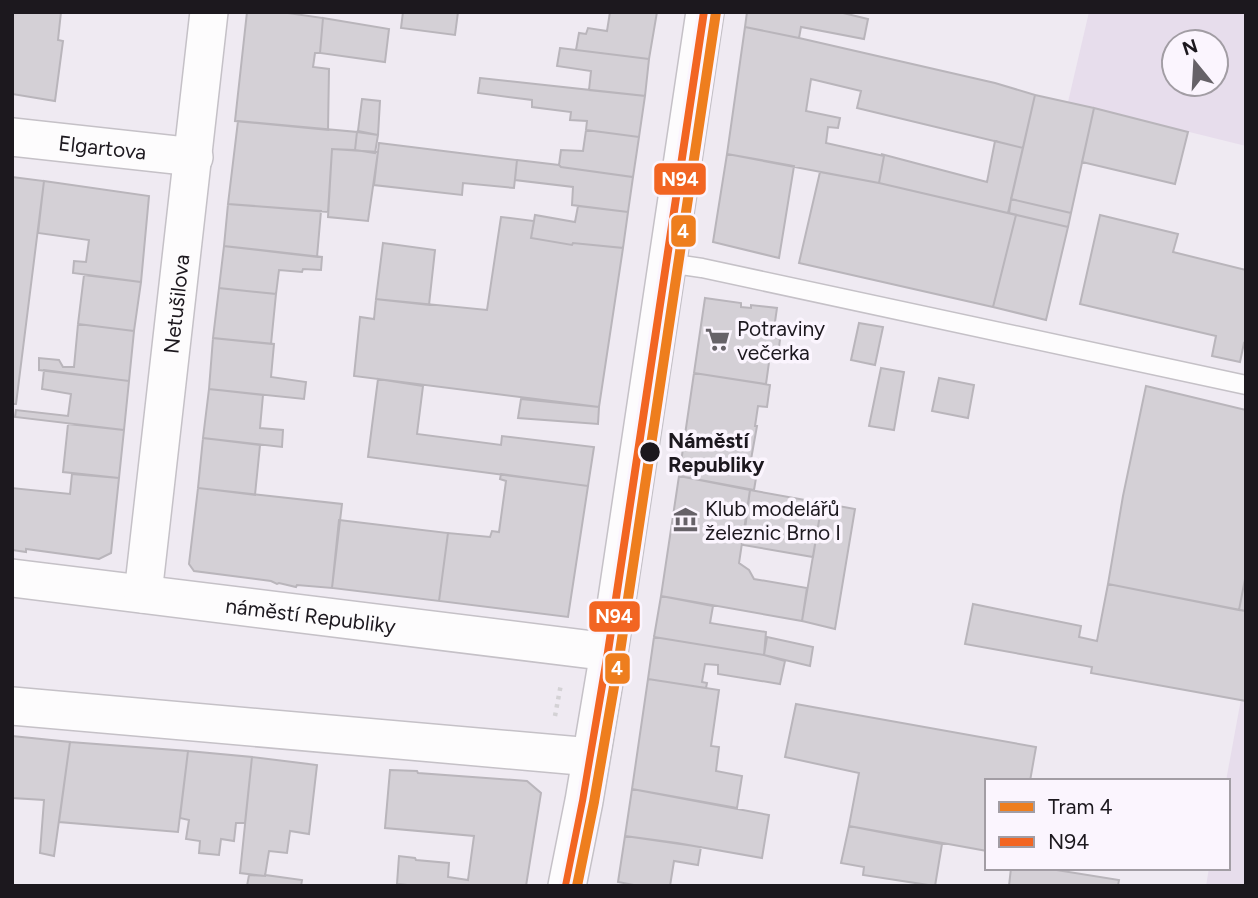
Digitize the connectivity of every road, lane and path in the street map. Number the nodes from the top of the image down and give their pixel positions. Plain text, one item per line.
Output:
1 (209, 12) edge
2 (705, 12) edge
3 (12, 137) edge
4 (194, 157) junction
5 (668, 263) junction
6 (1246, 385) edge
7 (12, 578) edge
8 (143, 594) junction
9 (609, 652) junction
10 (562, 677) dead end
11 (12, 706) edge
12 (555, 719) dead end
13 (590, 759) junction
14 (567, 886) edge

1 - 4 street, Netušilova
2 - 5 street
3 - 4 street, Elgartova
4 - 8 street, Netušilova
5 - 6 lane
5 - 9 street
7 - 8 street, náměstí Republiky
8 - 9 street, náměstí Republiky
9 - 13 street
10 - 12 path
11 - 13 street
13 - 14 street

